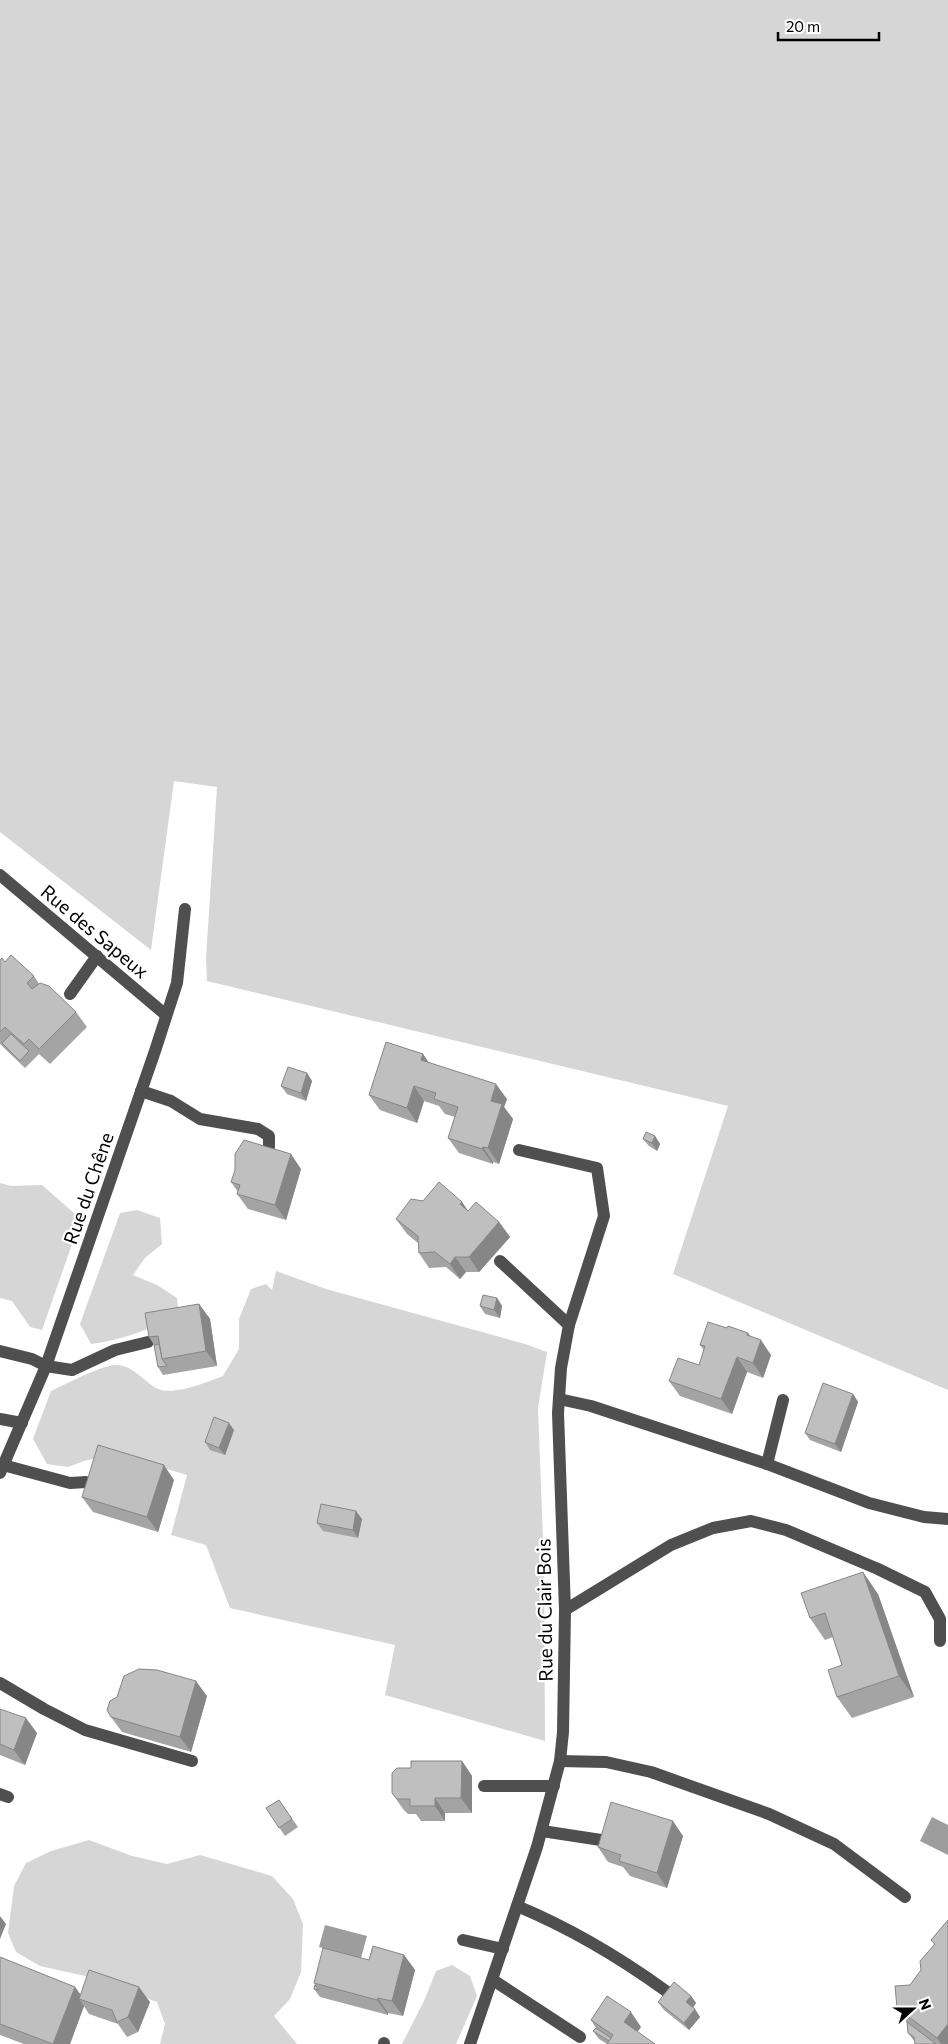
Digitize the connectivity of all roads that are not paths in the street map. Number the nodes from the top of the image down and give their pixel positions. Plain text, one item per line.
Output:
1 (0, 875) edge
2 (185, 909) dead end
3 (97, 956) junction
4 (70, 994) dead end
5 (166, 1015) junction
6 (141, 1091) junction
7 (269, 1147) edge
8 (519, 1150) dead end
9 (500, 1260) dead end
10 (568, 1326) junction
11 (148, 1342) edge
12 (0, 1352) edge
13 (46, 1366) junction
14 (559, 1399) junction
15 (783, 1400) dead end
16 (0, 1419) edge
17 (22, 1423) junction
18 (767, 1464) junction
19 (2, 1469) edge
20 (86, 1482) edge
21 (948, 1519) edge
22 (565, 1610) junction
23 (940, 1641) dead end
24 (0, 1683) edge
25 (192, 1761) dead end
26 (560, 1761) junction
27 (484, 1786) dead end
28 (554, 1786) junction
29 (542, 1831) junction
30 (601, 1840) edge
31 (905, 1897) dead end
32 (517, 1906) junction
33 (463, 1940) dead end
34 (503, 1949) junction
35 (493, 1980) junction
36 (666, 1991) edge
37 (580, 2037) dead end
38 (470, 2044) edge

1 - 3 street, Rue des Sapeux
2 - 5 street, Rue du Chêne
3 - 4 street
3 - 5 street, Rue des Sapeux
5 - 6 street, Rue du Chêne
6 - 7 street
6 - 13 street, Rue du Chêne
8 - 10 street, Rue du Clair Bois
9 - 10 street
10 - 14 street, Rue du Clair Bois
11 - 13 street
12 - 13 street
13 - 17 street, Rue du Chêne
14 - 18 street
14 - 22 street, Rue du Clair Bois
15 - 18 street
16 - 17 street
17 - 19 street, Rue du Chêne
18 - 21 street
19 - 20 street
22 - 23 street
22 - 26 street, Rue du Clair Bois
24 - 25 street
26 - 28 street, Rue du Clair Bois
26 - 31 street
27 - 28 street
28 - 29 street, Rue du Clair Bois
29 - 30 street
29 - 32 street, Rue du Clair Bois
32 - 34 street, Rue du Clair Bois
32 - 36 street
33 - 34 street
34 - 35 street, Rue du Clair Bois
35 - 37 street
35 - 38 street, Rue du Clair Bois

